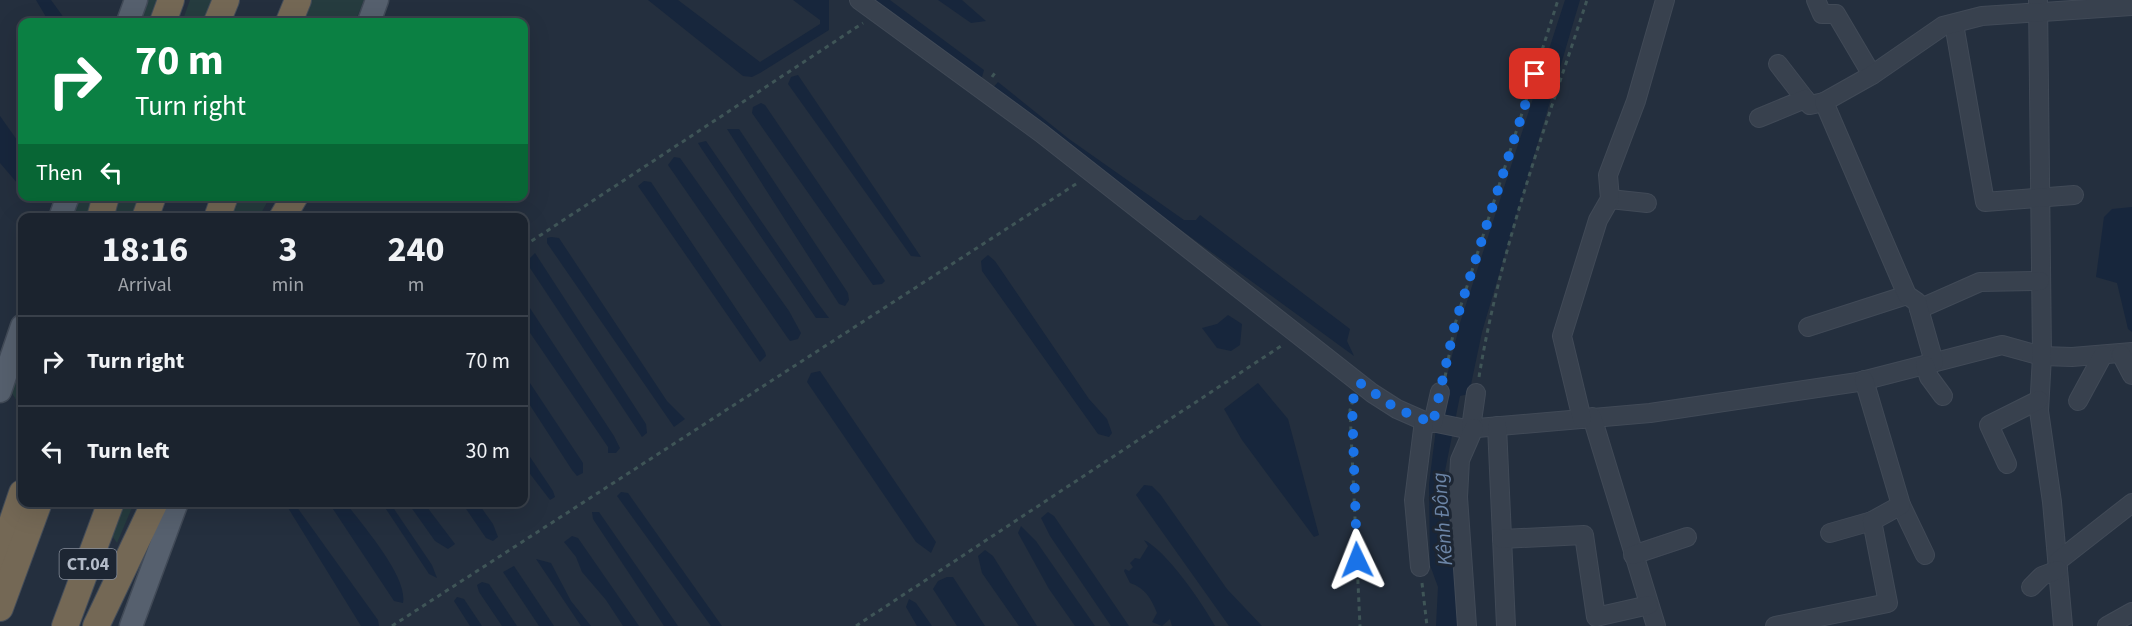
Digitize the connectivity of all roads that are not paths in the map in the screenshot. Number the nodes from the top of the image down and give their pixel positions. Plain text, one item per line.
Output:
1 (136, 0) edge
2 (171, 0) edge
3 (226, 0) edge
4 (298, 0) edge
5 (377, 0) edge
6 (1665, 0) edge
7 (1815, 0) edge
8 (866, 5) edge
9 (2038, 6) edge
10 (2132, 6) edge
11 (129, 18) edge
12 (164, 18) edge
13 (219, 18) edge
14 (291, 18) edge
15 (370, 18) edge
16 (1954, 24) junction
17 (1778, 64) dead end
18 (1872, 75) junction
19 (1804, 99) junction
20 (1824, 102) junction
21 (1759, 118) dead end
22 (2074, 195) dead end
23 (2038, 198) junction
24 (1610, 199) junction
25 (1647, 203) dead end
26 (2040, 281) junction
27 (1913, 302) junction
28 (1808, 327) dead end
29 (18, 338) edge
30 (2119, 354) edge
31 (2042, 356) junction
32 (1929, 363) junction
33 (2132, 375) edge
34 (1863, 380) junction
35 (0, 391) edge
36 (1440, 392) road end
37 (1476, 393) road end
38 (1943, 396) dead end
39 (2039, 400) junction
40 (2078, 401) dead end
41 (1587, 418) junction
42 (1429, 422) junction
43 (1497, 426) junction
44 (1471, 428) junction
45 (2007, 464) dead end
46 (2132, 503) edge
47 (18, 505) edge
48 (1901, 505) junction
49 (37, 507) edge
50 (109, 507) edge
51 (153, 507) edge
52 (175, 507) edge
53 (1872, 521) junction
54 (1830, 533) dead end
55 (1687, 537) dead end
56 (1502, 539) junction
57 (1633, 555) junction
58 (1924, 555) dead end
59 (0, 558) edge
60 (2058, 566) junction
61 (1420, 567) road end
62 (2031, 587) dead end
63 (1649, 605) junction
64 (0, 608) edge
65 (2132, 612) edge
66 (1856, 618) edge
67 (1596, 621) edge
68 (65, 626) edge
69 (96, 626) edge
70 (131, 626) edge
71 (1467, 626) edge
72 (1506, 626) edge
73 (1656, 626) edge
74 (1775, 626) edge
75 (2063, 626) edge
76 (2107, 626) edge

1 - 11 main road
2 - 12 highway
3 - 13 highway
4 - 14 highway
5 - 15 main road
6 - 24 street
7 - 18 street
8 - 42 street
9 - 10 street
9 - 16 street
9 - 23 street
16 - 18 street
16 - 23 street
17 - 19 street
18 - 20 street
19 - 20 street
19 - 21 street
20 - 27 street
22 - 23 street
23 - 26 street
24 - 25 street
24 - 41 street
26 - 27 street
26 - 31 street
27 - 28 street
27 - 32 street
29 - 35 main road
30 - 31 street
30 - 33 street
30 - 40 street
31 - 32 street
31 - 39 street
32 - 34 street
32 - 38 street
34 - 41 street
34 - 48 street
36 - 42 street
37 - 44 street
39 - 45 street
39 - 60 street
41 - 43 street
41 - 57 street
42 - 44 street
42 - 61 street
43 - 44 street
43 - 56 street
44 - 71 street
46 - 60 street
47 - 59 highway
48 - 53 street
48 - 58 street
49 - 64 highway
50 - 68 highway, CT.04
51 - 69 highway
52 - 70 main road
53 - 54 street
53 - 66 street
55 - 57 street
56 - 67 street
56 - 72 street
57 - 63 street
60 - 62 street
60 - 75 street
63 - 67 street
63 - 73 street
65 - 76 street
66 - 74 street

